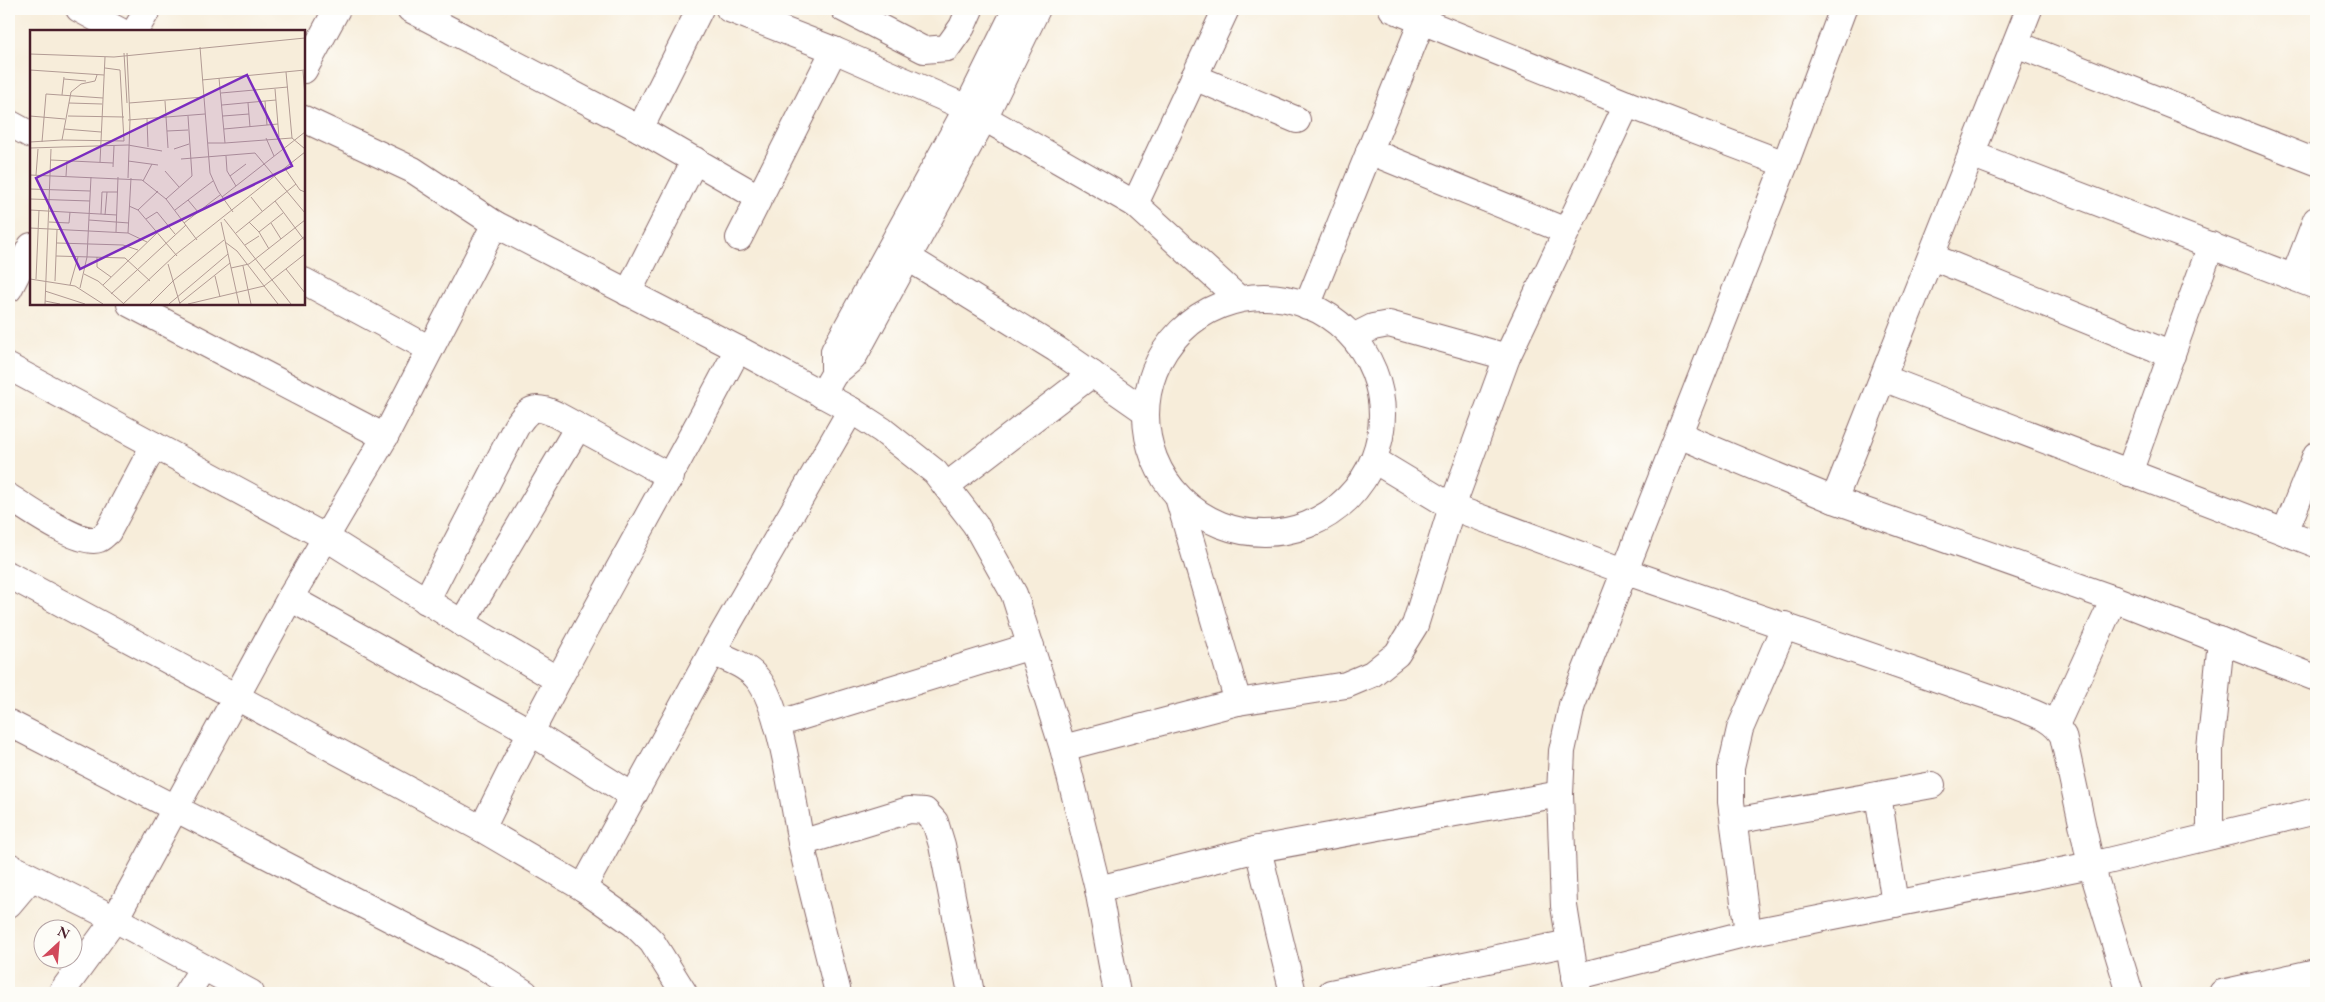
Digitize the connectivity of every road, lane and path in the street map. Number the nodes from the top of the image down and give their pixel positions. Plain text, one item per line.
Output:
1 (79, 9) edge
2 (148, 9) edge
3 (337, 9) edge
4 (410, 9) edge
5 (700, 9) edge
6 (730, 9) edge
7 (844, 9) edge
8 (970, 9) edge
9 (1016, 9) edge
10 (1037, 9) edge
11 (1226, 9) edge
12 (1392, 9) edge
13 (1843, 9) edge
14 (2029, 9) edge
15 (1425, 14) edge
16 (442, 16) edge
17 (118, 30) edge
18 (136, 30) edge
19 (2016, 44) junction
20 (834, 50) junction
21 (305, 68) edge
22 (1194, 77) junction
23 (1627, 104) junction
24 (975, 113) junction
25 (305, 119) edge
26 (1297, 120) dead end
27 (9, 124) edge
28 (640, 129) junction
29 (30, 134) edge
30 (1369, 151) junction
31 (1971, 154) junction
32 (695, 160) junction
33 (2316, 162) edge
34 (1786, 164) junction
35 (758, 196) junction
36 (1134, 204) junction
37 (2316, 220) edge
38 (495, 224) junction
39 (1566, 231) junction
40 (739, 238) dead end
41 (2210, 245) junction
42 (25, 247) edge
43 (899, 252) junction
44 (1932, 257) junction
45 (2305, 281) edge
46 (305, 283) edge
47 (9, 289) edge
48 (628, 293) junction
49 (1238, 298) junction
50 (132, 305) edge
51 (1307, 306) junction
52 (1353, 337) junction
53 (430, 349) junction
54 (738, 349) junction
55 (2172, 355) junction
56 (1507, 357) junction
57 (9, 367) edge
58 (1092, 374) junction
59 (1883, 378) junction
60 (828, 384) junction
61 (851, 410) junction
62 (1145, 411) junction
63 (578, 427) junction
64 (1679, 435) junction
65 (385, 437) junction
66 (154, 445) junction
67 (2316, 455) edge
68 (1374, 460) junction
69 (2129, 473) junction
70 (672, 477) junction
71 (946, 486) junction
72 (9, 497) edge
73 (1178, 497) junction
74 (1834, 500) junction
75 (1452, 507) junction
76 (2285, 532) junction
77 (325, 537) junction
78 (2316, 544) edge
79 (1624, 571) junction
80 (9, 575) edge
81 (290, 598) junction
82 (2114, 599) junction
83 (426, 601) junction
84 (462, 623) junction
85 (1785, 625) junction
86 (2221, 641) junction
87 (1031, 646) junction
88 (712, 652) junction
89 (2316, 678) edge
90 (558, 680) junction
91 (236, 697) junction
92 (1238, 702) junction
93 (9, 723) edge
94 (777, 724) junction
95 (2056, 725) junction
96 (529, 732) junction
97 (1063, 748) junction
98 (1932, 785) dead end
99 (1560, 794) junction
100 (1878, 795) junction
101 (633, 796) junction
102 (176, 809) junction
103 (2316, 810) edge
104 (1734, 821) junction
105 (482, 829) junction
106 (2210, 836) junction
107 (801, 843) junction
108 (1258, 849) junction
109 (2091, 865) junction
110 (9, 866) edge
111 (32, 878) junction
112 (583, 888) junction
113 (1098, 888) junction
114 (9, 904) edge
115 (1895, 904) junction
116 (115, 919) junction
117 (1748, 933) junction
118 (1569, 943) junction
119 (203, 968) junction
120 (2316, 972) edge
121 (1576, 985) edge
122 (61, 993) edge
123 (187, 993) edge
124 (251, 993) edge
125 (525, 993) edge
126 (684, 993) edge
127 (838, 993) edge
128 (971, 993) edge
129 (1117, 993) edge
130 (1293, 993) edge
131 (1330, 993) edge
132 (2130, 993) edge
133 (2222, 993) edge

1 - 17 street
2 - 18 street
3 - 21 street
4 - 16 street
5 - 28 street
6 - 20 street
7 - 8 street
9 - 24 street
10 - 24 street
11 - 22 street
12 - 15 street
13 - 34 street
14 - 19 street
15 - 23 street
15 - 30 street
16 - 28 street
19 - 31 street
19 - 33 street
20 - 24 street
20 - 35 street
22 - 26 street
22 - 36 street
23 - 34 street
23 - 39 street
24 - 36 street
24 - 43 street
25 - 38 street
27 - 29 street
28 - 32 street
30 - 39 street
30 - 51 street
31 - 41 street
31 - 44 street
32 - 35 street
32 - 48 street
34 - 64 street
35 - 40 street
36 - 49 street
37 - 45 street
38 - 48 street
38 - 53 street
39 - 56 street
41 - 45 street
41 - 55 street
42 - 47 street
43 - 58 street
43 - 60 street
44 - 55 street
44 - 59 street
46 - 53 street
48 - 54 street
49 - 51 street
49 - 62 street
50 - 65 street
51 - 52 street
52 - 56 street
52 - 68 street
53 - 65 street
54 - 60 street
54 - 70 street
55 - 69 street
56 - 75 street
57 - 66 street
58 - 62 street
58 - 71 street
59 - 69 street
59 - 74 street
60 - 61 street
61 - 71 street
61 - 88 street
62 - 73 street
63 - 70 street
63 - 83 street
63 - 84 street
64 - 74 street
64 - 79 street
65 - 77 street
66 - 72 street
66 - 77 street
67 - 76 street
68 - 73 street
68 - 75 street
69 - 76 street
70 - 90 street
71 - 87 street
73 - 92 street
74 - 82 street
75 - 79 street
75 - 92 street
76 - 78 street
77 - 81 street
77 - 83 street
79 - 85 street
79 - 99 street
80 - 91 street
81 - 91 street
81 - 96 street
82 - 86 street
82 - 95 street
83 - 84 street
84 - 90 street
85 - 95 street
85 - 104 street
86 - 89 street
86 - 106 street
87 - 94 street
87 - 97 street
88 - 94 street
88 - 101 street
90 - 96 street
91 - 102 street
91 - 105 street
92 - 97 street
93 - 102 street
94 - 107 street
95 - 109 street
96 - 101 street
96 - 105 street
97 - 113 street
98 - 100 street
99 - 108 street
99 - 118 street
100 - 104 street
100 - 115 street
101 - 112 street
102 - 116 street
102 - 125 street
103 - 106 street
104 - 117 street
105 - 112 street
106 - 109 street
107 - 127 street
107 - 128 street
108 - 113 street
108 - 130 street
109 - 115 street
109 - 132 street
110 - 111 street
111 - 114 street
111 - 116 street
112 - 126 street
113 - 129 street
115 - 117 street
116 - 119 street
116 - 122 street
117 - 121 street
118 - 121 street
118 - 131 street
119 - 123 street
119 - 124 street
120 - 133 street

